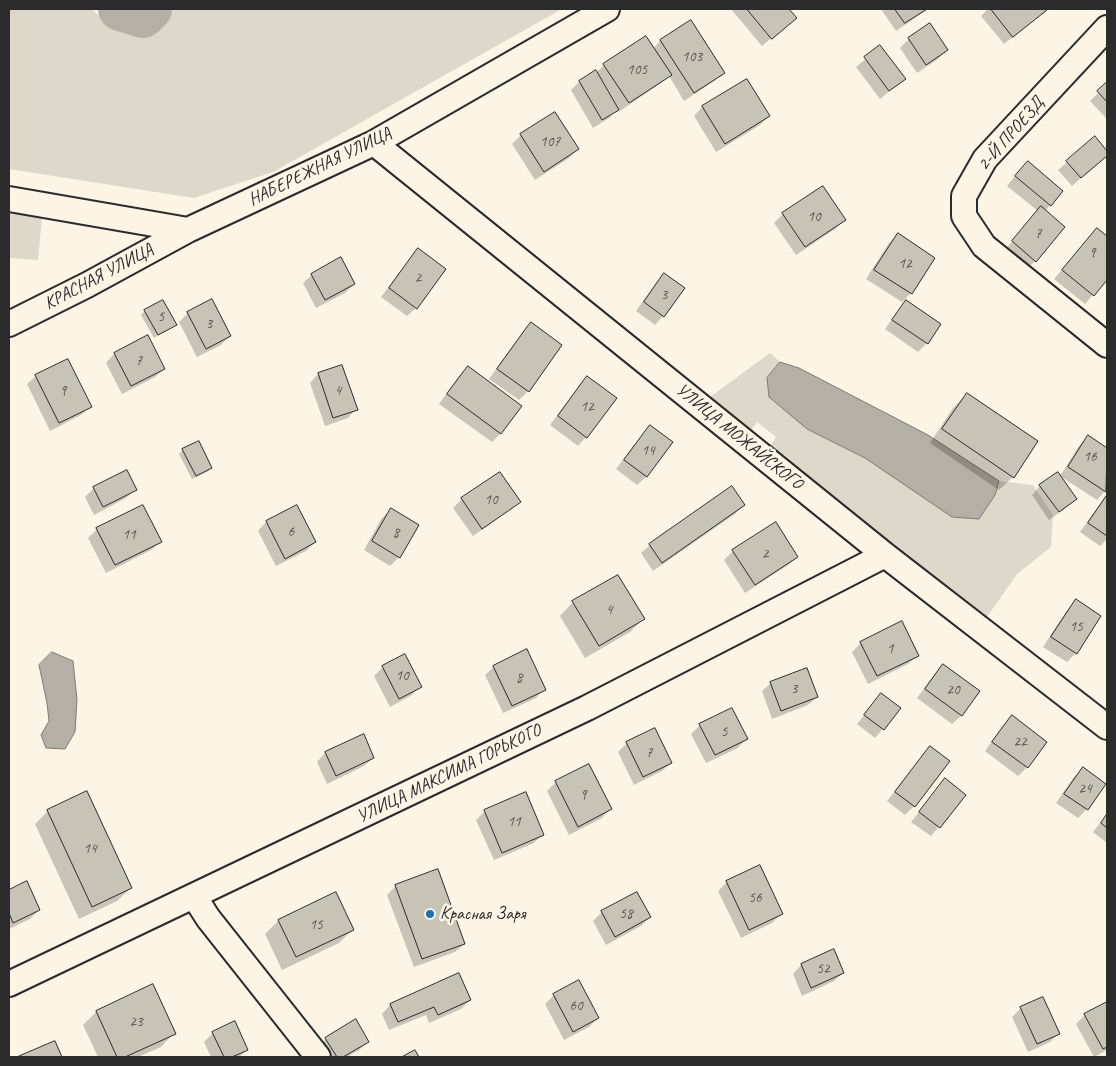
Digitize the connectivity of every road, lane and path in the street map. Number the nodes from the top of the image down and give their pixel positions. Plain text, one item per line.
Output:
1 (607, 9) edge
2 (1107, 28) edge
3 (374, 143) junction
4 (9, 199) edge
5 (188, 230) junction
6 (9, 324) edge
7 (1107, 346) edge
8 (885, 555) junction
9 (1107, 727) edge
10 (194, 896) junction
11 (9, 984) edge
12 (318, 1057) edge

1 - 3 street, НАБЕРЕЖНАЯ УЛИЦА
2 - 7 street, 2-Й ПРОЕЗД
3 - 5 street, НАБЕРЕЖНАЯ УЛИЦА
3 - 8 street, УЛИЦА МОЖАЙСКОГО
4 - 5 street
5 - 6 street, КРАСНАЯ УЛИЦА
8 - 9 street, УЛИЦА МОЖАЙСКОГО
8 - 10 street, УЛИЦА МАКСИМА ГОРЬКОГО
10 - 11 street, УЛИЦА МАКСИМА ГОРЬКОГО
10 - 12 street

